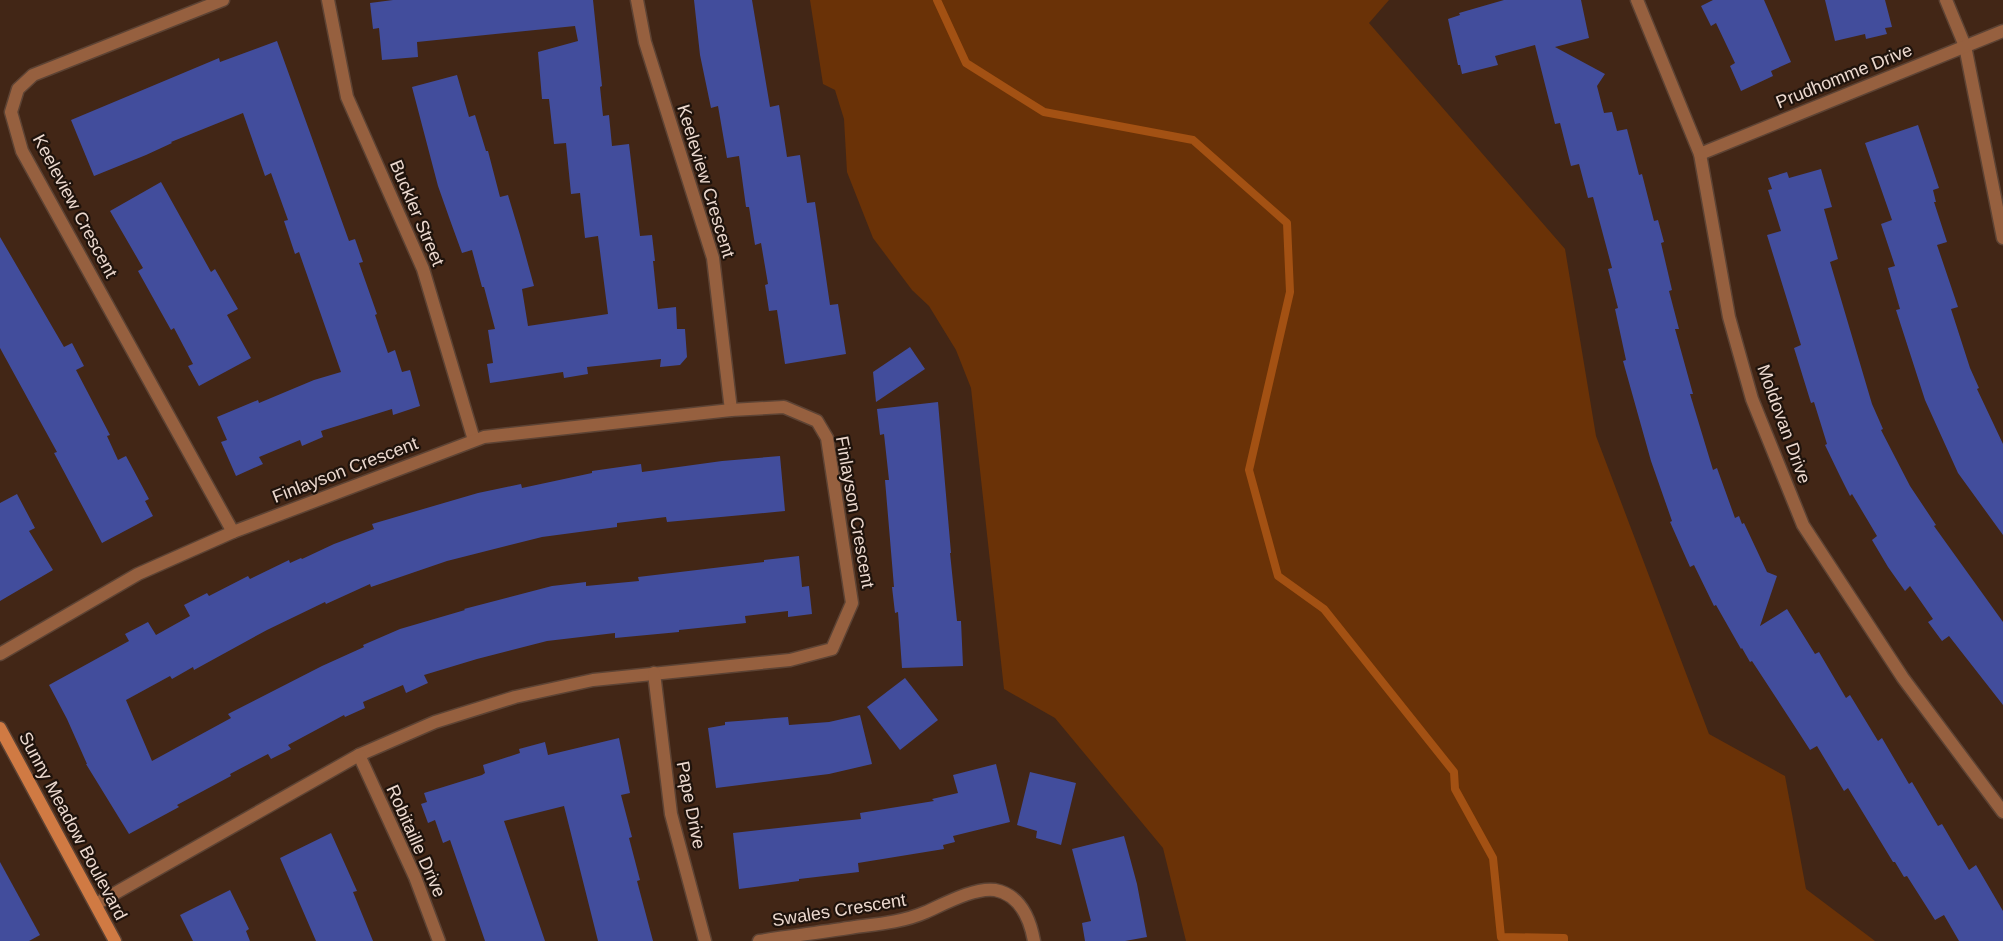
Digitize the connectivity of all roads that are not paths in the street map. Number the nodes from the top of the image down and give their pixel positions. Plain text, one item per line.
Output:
1 (223, 0) edge
2 (328, 0) edge
3 (637, 0) edge
4 (1637, 0) edge
5 (1946, 0) edge
6 (2003, 31) edge
7 (1965, 46) junction
8 (1700, 154) junction
9 (2003, 237) edge
10 (731, 410) junction
11 (474, 440) junction
12 (233, 531) junction
13 (0, 654) edge
14 (654, 673) junction
15 (0, 728) edge
16 (359, 755) junction
17 (2003, 812) edge
18 (96, 904) junction
19 (115, 941) edge
20 (439, 941) edge
21 (705, 941) edge
22 (759, 941) edge
23 (1034, 941) edge

1 - 12 street, Keeleview Crescent
2 - 11 street, Buckler Street
3 - 10 street, Keeleview Crescent
4 - 8 street, Moldovan Drive
5 - 7 street
6 - 7 street, Prudhomme Drive
7 - 8 street, Prudhomme Drive
7 - 9 street
8 - 17 street, Moldovan Drive
10 - 11 street, Finlayson Crescent
10 - 14 street, Finlayson Crescent
11 - 12 street, Finlayson Crescent
12 - 13 street, Finlayson Crescent
14 - 16 street, Finlayson Crescent
14 - 21 street, Pape Drive
15 - 18 street, Sunny Meadow Boulevard
16 - 18 street, Finlayson Crescent
16 - 20 street, Robitaille Drive
18 - 19 street, Sunny Meadow Boulevard
22 - 23 street, Swales Crescent

